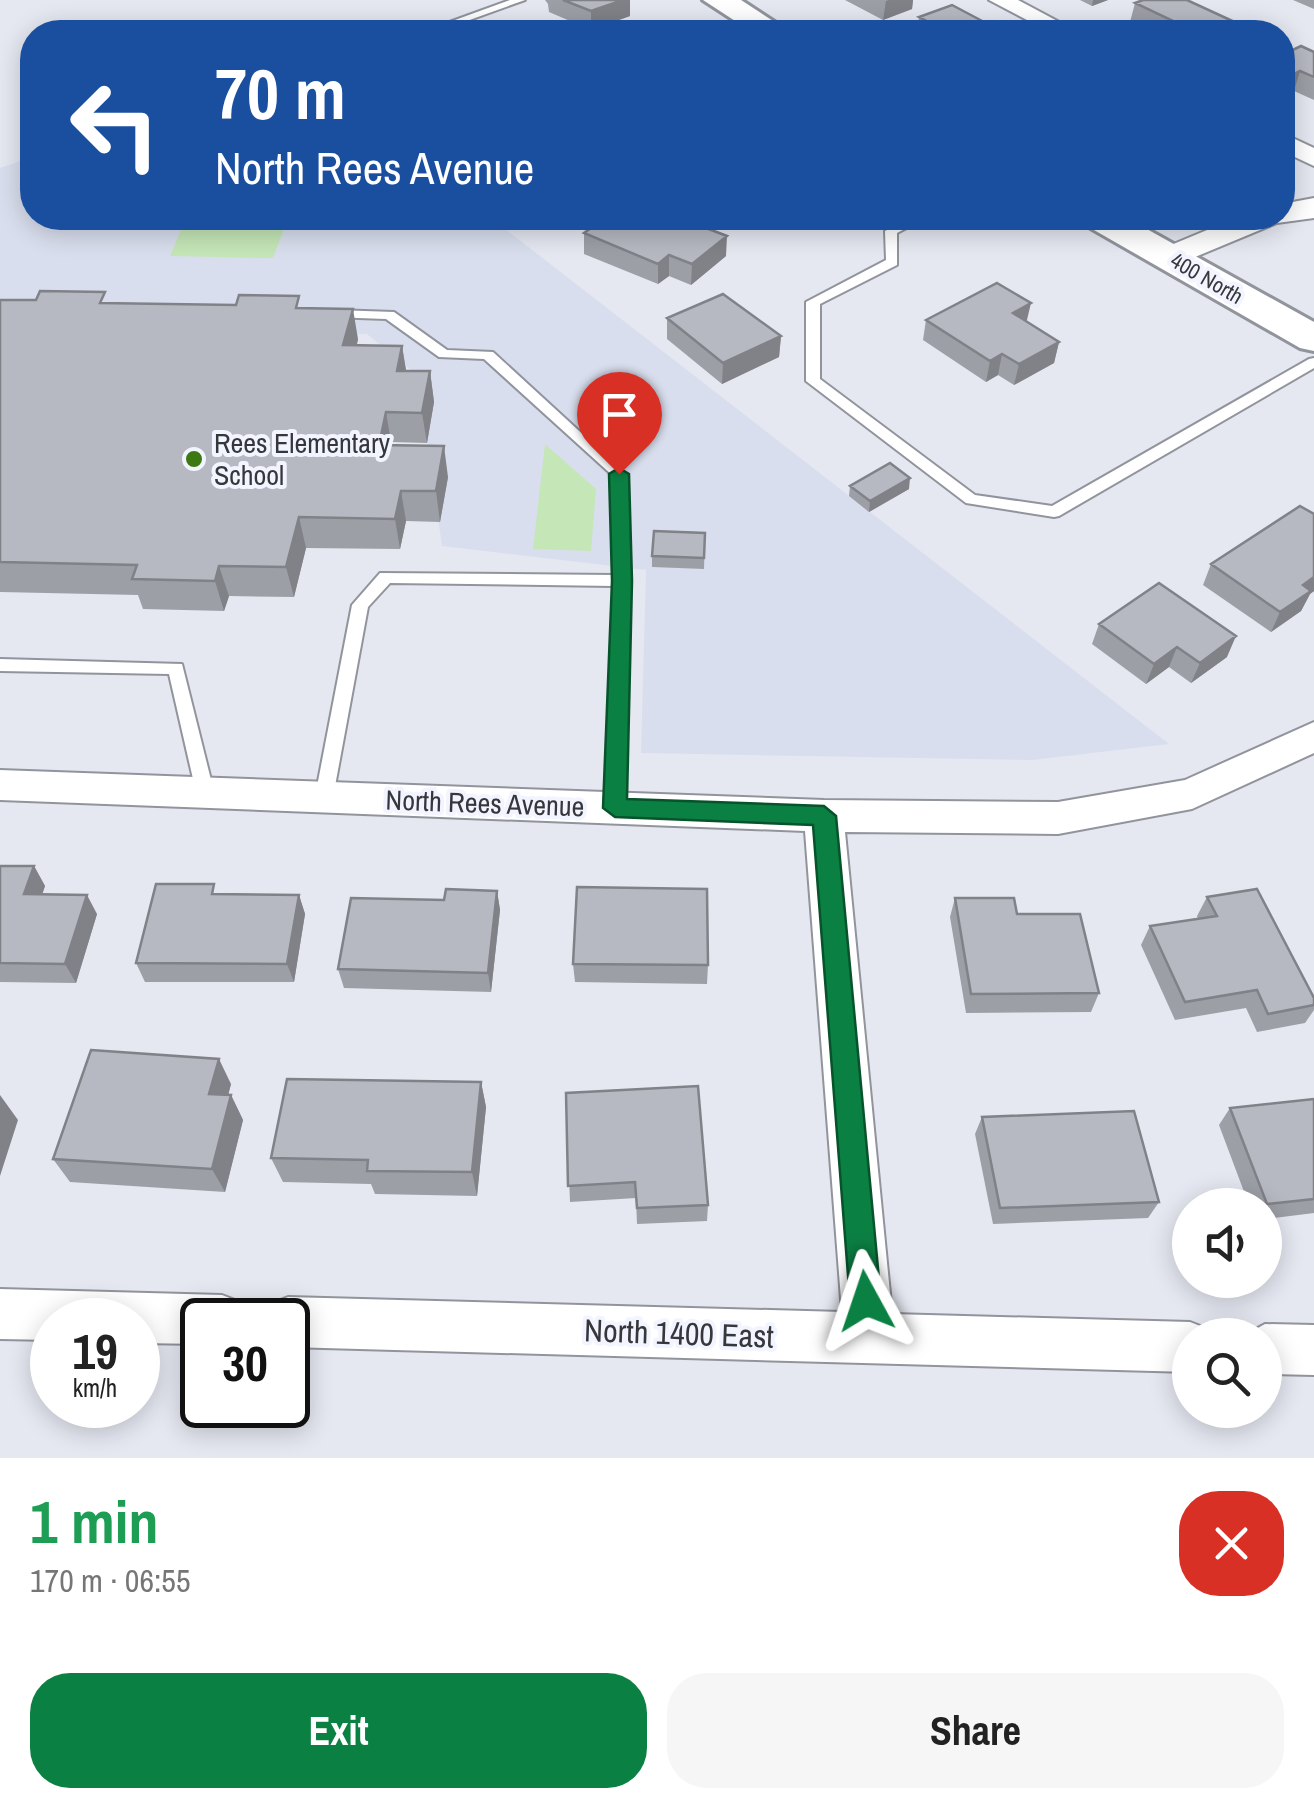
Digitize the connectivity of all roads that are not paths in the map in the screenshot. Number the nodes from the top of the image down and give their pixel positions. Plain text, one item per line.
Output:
1 (520, 0) edge
2 (718, 0) edge
3 (1000, 0) edge
4 (462, 20) edge
5 (753, 20) edge
6 (1042, 20) edge
7 (893, 230) edge
8 (1121, 230) edge
9 (1236, 230) edge
10 (1170, 258) junction
11 (312, 314) edge
12 (1314, 340) edge
13 (1314, 362) edge
14 (622, 581) junction
15 (0, 665) edge
16 (1314, 736) edge
17 (0, 785) edge
18 (205, 792) junction
19 (324, 797) junction
20 (615, 808) junction
21 (824, 816) junction
22 (0, 1314) edge
23 (180, 1319) edge
24 (310, 1323) edge
25 (869, 1338) junction
26 (1172, 1346) edge
27 (1282, 1349) edge
28 (1314, 1350) edge

1 - 4 lane
2 - 5 main road
3 - 6 street
7 - 13 lane
8 - 10 main road, 400 North
9 - 10 street
10 - 12 main road, 400 North
11 - 14 lane
14 - 19 lane
14 - 20 lane
15 - 18 lane
16 - 21 street, North Rees Avenue
17 - 18 street, North Rees Avenue
18 - 19 street, North Rees Avenue
19 - 20 street, North Rees Avenue
20 - 21 street, North Rees Avenue
21 - 25 street
22 - 23 street
24 - 25 street, North 1400 East
25 - 26 street, North 1400 East
27 - 28 street

